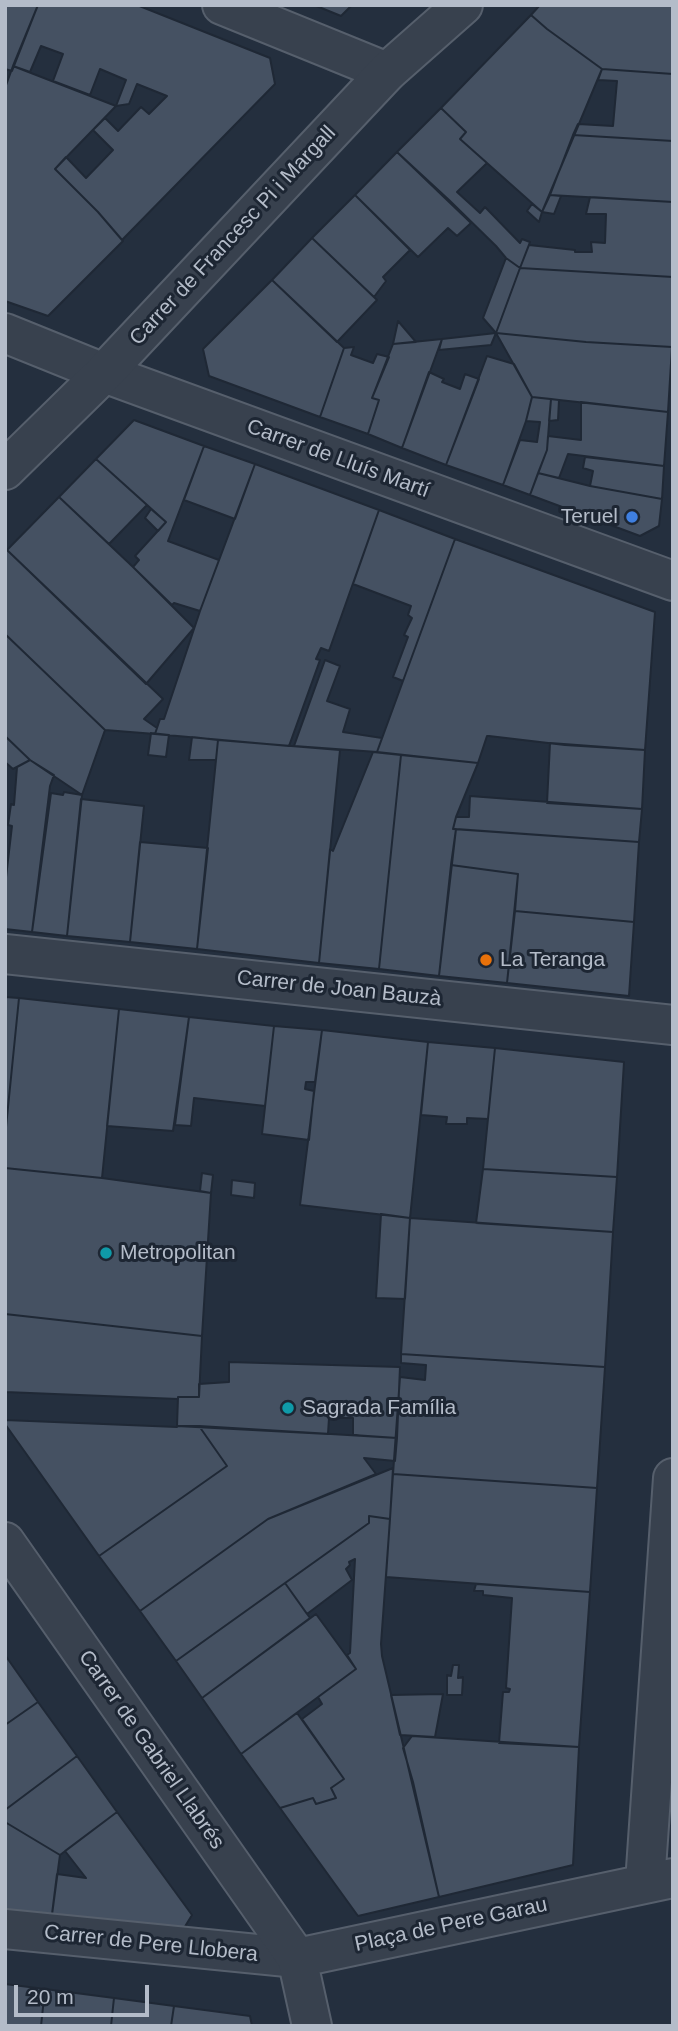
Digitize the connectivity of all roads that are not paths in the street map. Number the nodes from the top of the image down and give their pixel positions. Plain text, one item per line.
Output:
1 (222, 5) edge
2 (463, 5) edge
3 (387, 72) junction
4 (5, 333) edge
5 (104, 373) junction
6 (5, 470) edge
7 (673, 581) edge
8 (5, 954) edge
9 (673, 1025) edge
10 (673, 1478) edge
11 (5, 1542) edge
12 (659, 1880) edge
13 (5, 1929) edge
14 (297, 1958) junction
15 (312, 2026) edge

1 - 3 street
2 - 3 street, Carrer de Francesc Pi i Margall
3 - 5 street, Carrer de Francesc Pi i Margall
4 - 5 street, Carrer de Lluís Martí
5 - 6 street, Carrer de Francesc Pi i Margall
5 - 7 street, Carrer de Lluís Martí
8 - 9 street, Carrer de Joan Bauzà
10 - 12 street
11 - 14 street, Carrer de Gabriel Llabrés
12 - 14 street, Plaça de Pere Garau
13 - 14 street, Carrer de Pere Llobera
14 - 15 street

